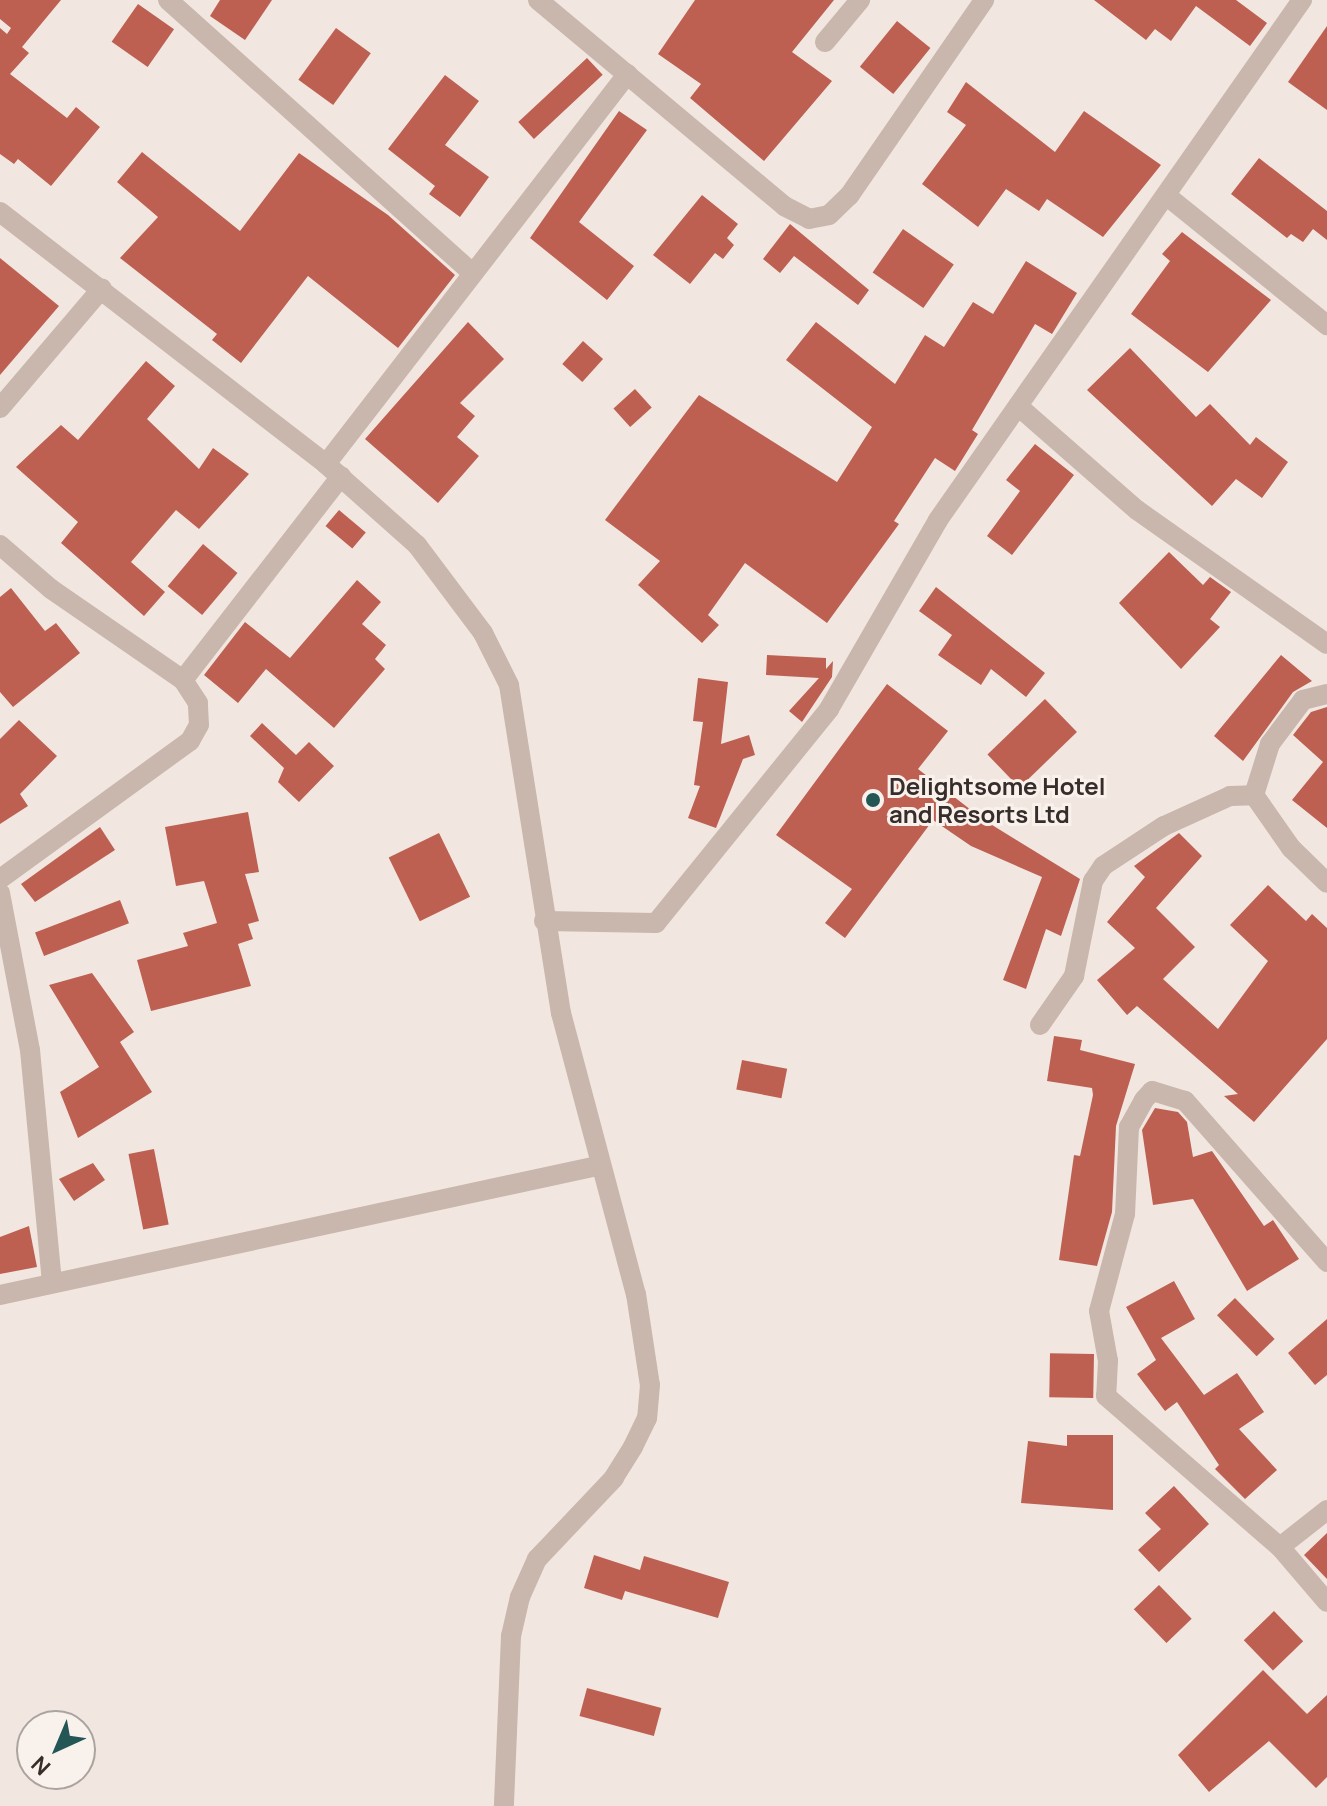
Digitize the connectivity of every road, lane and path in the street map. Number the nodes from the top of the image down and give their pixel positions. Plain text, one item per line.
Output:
1 (168, 0) edge
2 (538, 0) edge
3 (860, 0) edge
4 (984, 0) edge
5 (1302, 0) edge
6 (825, 42) dead end
7 (627, 74) junction
8 (1167, 196) junction
9 (0, 212) edge
10 (472, 273) junction
11 (102, 288) junction
12 (1327, 325) edge
13 (1018, 406) junction
14 (0, 408) edge
15 (334, 470) junction
16 (0, 545) edge
17 (1327, 644) edge
18 (183, 680) junction
19 (1327, 694) edge
20 (1254, 795) junction
21 (0, 879) edge
22 (1327, 883) edge
23 (0, 893) edge
24 (544, 921) junction
25 (1040, 1025) dead end
26 (597, 1166) junction
27 (1327, 1262) edge
28 (52, 1282) junction
29 (0, 1295) edge
30 (1327, 1510) edge
31 (1280, 1547) junction
32 (1327, 1602) edge
33 (504, 1806) edge

1 - 10 street
2 - 7 street
3 - 6 street
4 - 7 street
5 - 8 street
7 - 10 street
8 - 12 street
8 - 13 street
9 - 11 street
10 - 15 street
11 - 14 street
11 - 15 street
13 - 17 street
13 - 24 street
15 - 18 street
15 - 24 street
16 - 18 street
18 - 21 street
19 - 20 street
20 - 22 street
20 - 25 street
23 - 28 street
24 - 26 street
26 - 28 street
26 - 33 street
27 - 31 street
28 - 29 street
30 - 31 street
31 - 32 street

